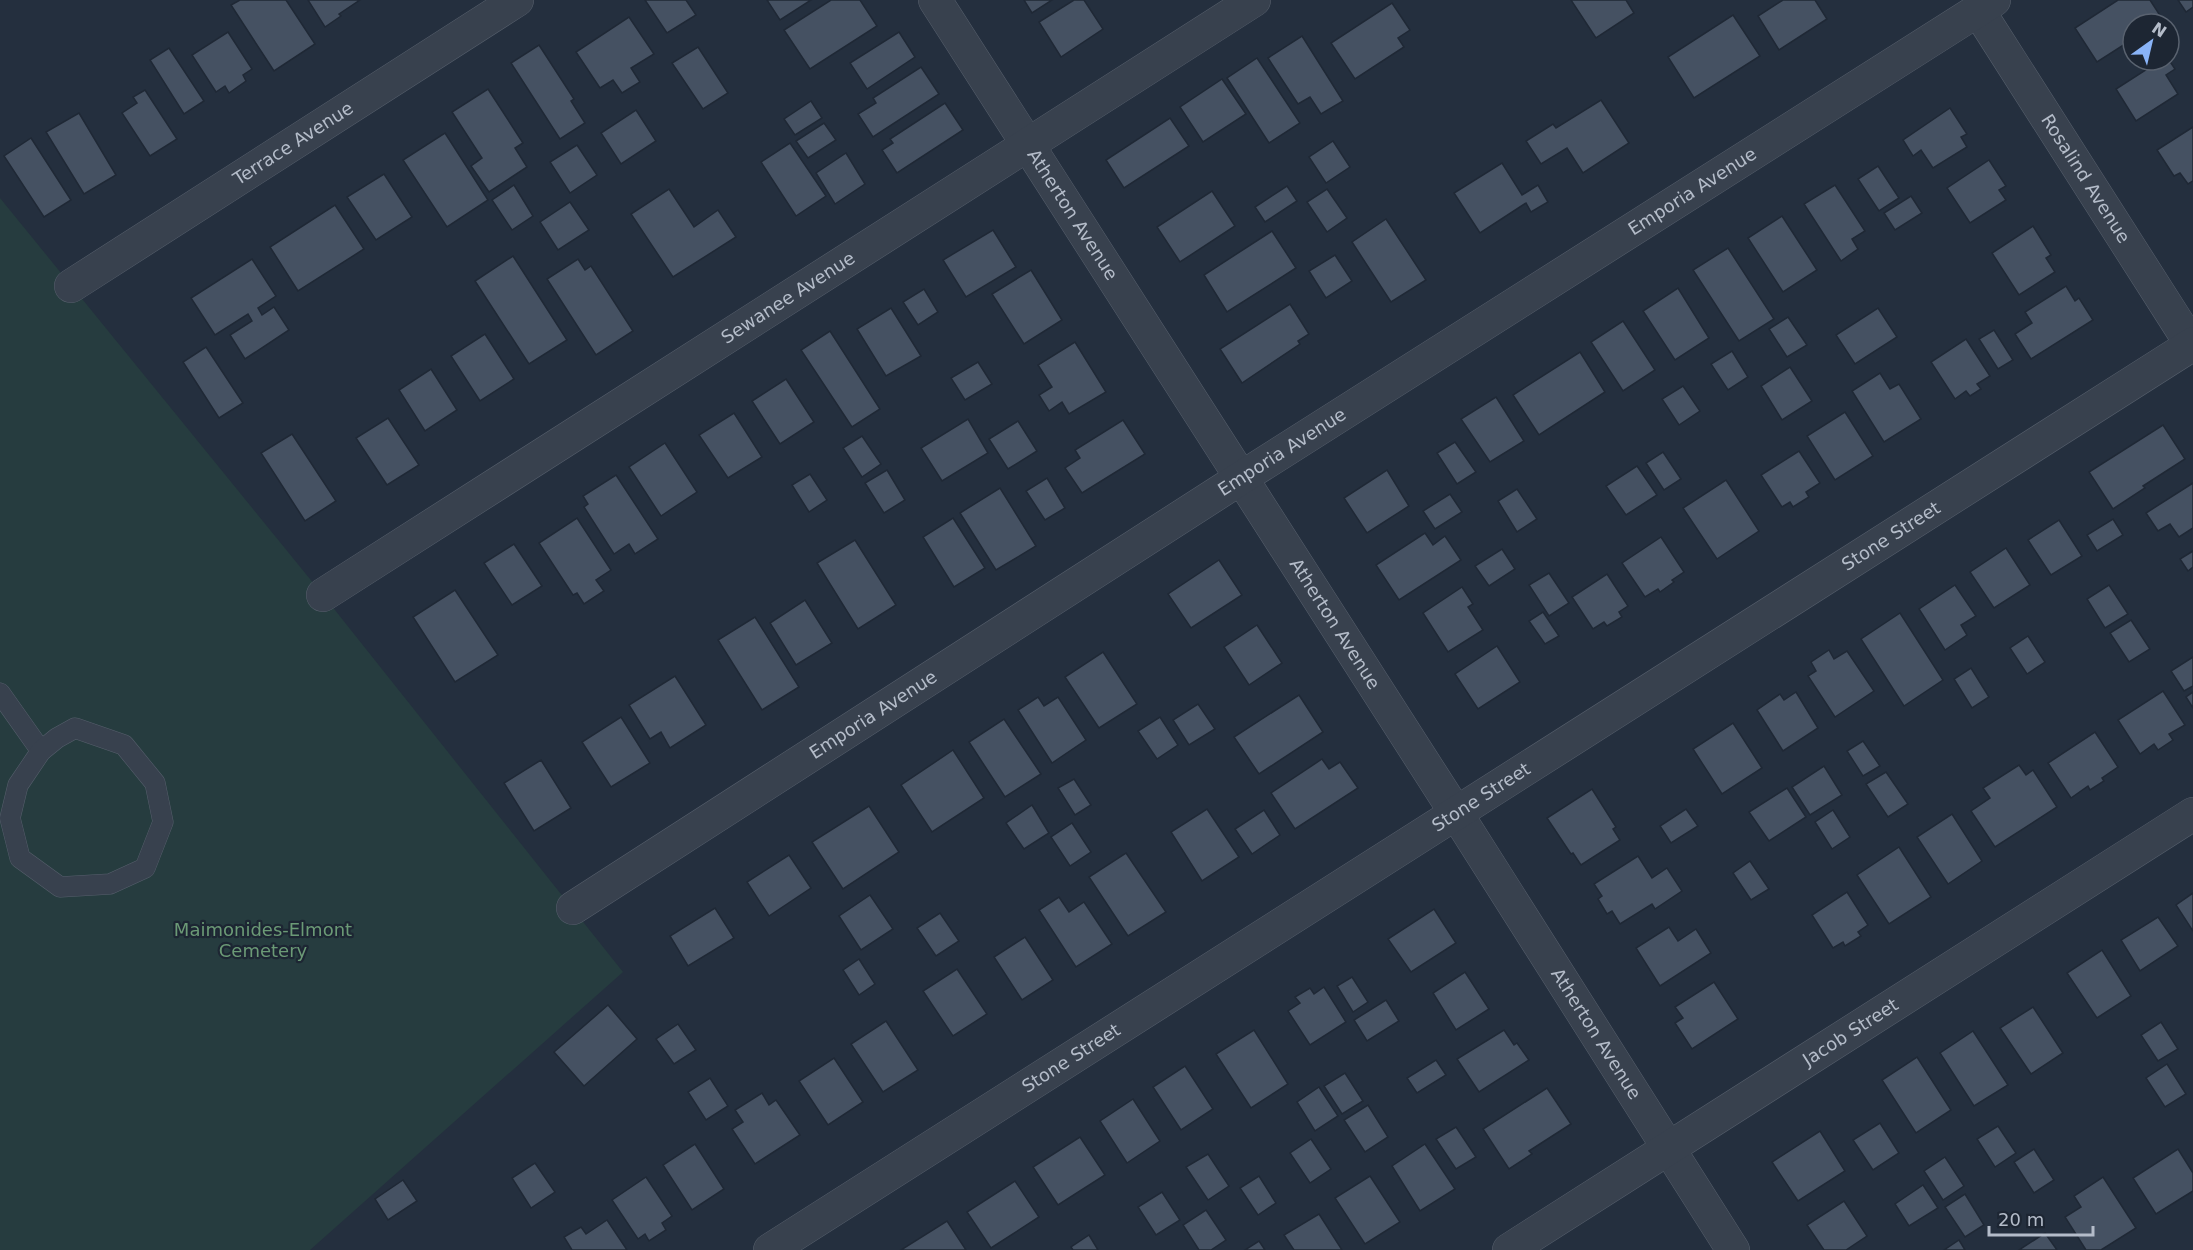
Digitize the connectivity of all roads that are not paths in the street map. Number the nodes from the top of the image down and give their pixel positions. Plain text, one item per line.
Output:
1 (517, 0) edge
2 (935, 0) edge
3 (1254, 0) edge
4 (1986, 5) edge
5 (1027, 145) junction
6 (71, 286) dead end
7 (2192, 345) edge
8 (1241, 478) junction
9 (323, 595) dead end
10 (0, 693) edge
11 (41, 751) junction
12 (1456, 813) junction
13 (2193, 814) edge
14 (573, 908) dead end
15 (1668, 1148) junction
16 (770, 1250) edge
17 (1509, 1250) edge
18 (1733, 1250) edge

1 - 6 street, Terrace Avenue
2 - 5 street, Atherton Avenue
3 - 5 street, Sewanee Avenue
4 - 7 street, Rosalind Avenue
4 - 8 street, Emporia Avenue
5 - 8 street, Atherton Avenue
5 - 9 street, Sewanee Avenue
7 - 12 street, Stone Street
8 - 12 street, Atherton Avenue
8 - 14 street, Emporia Avenue
10 - 11 lane
11 - 11 lane
12 - 15 street, Atherton Avenue
12 - 16 street, Stone Street
13 - 15 street, Jacob Street
15 - 17 street, Jacob Street
15 - 18 street, Atherton Avenue

